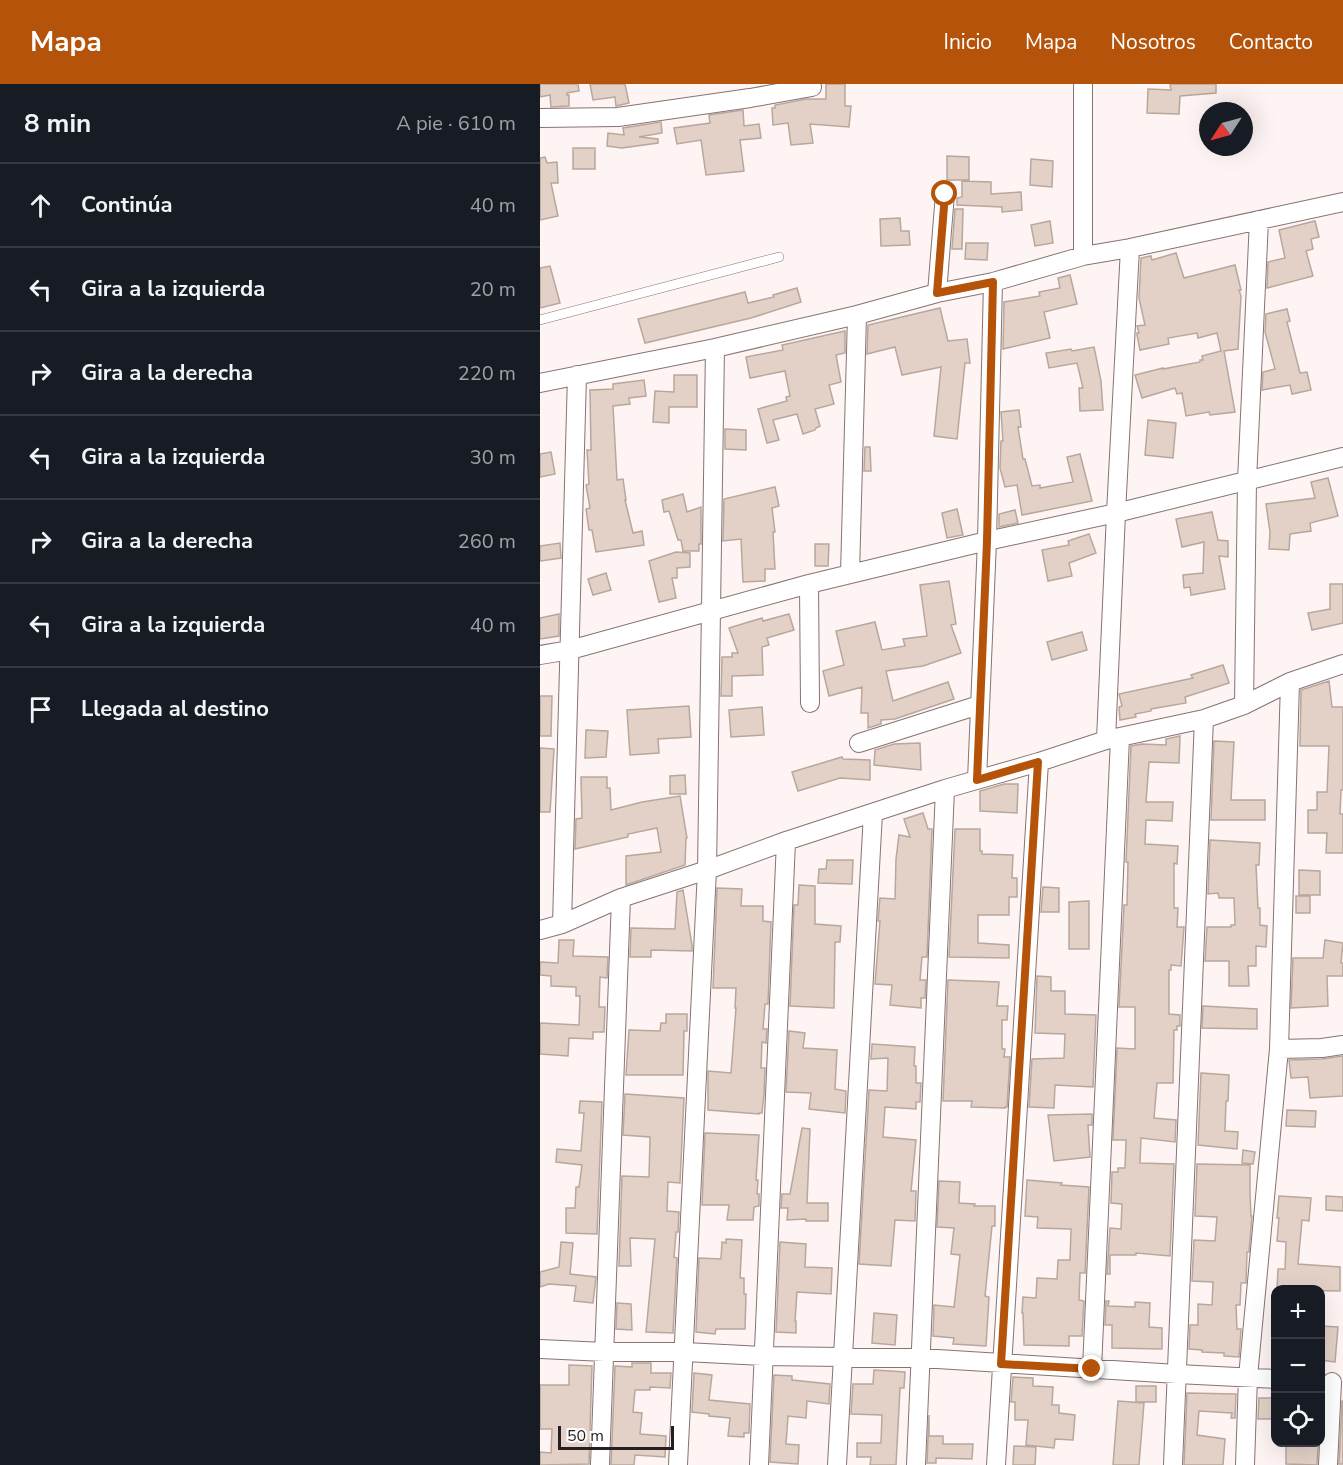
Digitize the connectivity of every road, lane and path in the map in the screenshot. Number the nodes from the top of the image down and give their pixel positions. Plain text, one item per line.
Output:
1 (1083, 86) dead end
2 (812, 87) dead end
3 (750, 91) edge
4 (540, 118) edge
5 (945, 194) dead end
6 (1343, 202) edge
7 (1259, 220) junction
8 (1130, 248) junction
9 (1083, 256) junction
10 (778, 257) dead end
11 (993, 282) junction
12 (937, 293) junction
13 (857, 315) junction
14 (540, 320) edge
15 (715, 348) junction
16 (577, 375) junction
17 (540, 383) edge
18 (1343, 457) edge
19 (1247, 481) junction
20 (1116, 513) junction
21 (987, 541) junction
22 (850, 574) junction
23 (809, 584) junction
24 (710, 610) junction
25 (570, 650) junction
26 (540, 656) edge
27 (1343, 664) edge
28 (1290, 682) junction
29 (810, 703) dead end
30 (979, 705) junction
31 (1244, 705) junction
32 (1204, 719) junction
33 (1113, 739) junction
34 (859, 743) dead end
35 (1038, 762) junction
36 (977, 780) junction
37 (945, 789) junction
38 (873, 813) junction
39 (786, 841) junction
40 (707, 870) junction
41 (621, 898) junction
42 (562, 924) junction
43 (540, 930) edge
44 (1343, 1045) edge
45 (1279, 1049) junction
46 (540, 1349) edge
47 (605, 1352) junction
48 (685, 1352) junction
49 (763, 1356) junction
50 (843, 1357) junction
51 (921, 1358) junction
52 (1001, 1364) junction
53 (1092, 1369) junction
54 (1177, 1374) junction
55 (1248, 1377) junction
56 (1271, 1379) edge
57 (1332, 1382) edge
58 (600, 1465) edge
59 (678, 1465) edge
60 (759, 1465) edge
61 (837, 1465) edge
62 (916, 1465) edge
63 (996, 1465) edge
64 (1173, 1465) edge
65 (1245, 1465) edge
66 (1328, 1465) edge

1 - 9 street
2 - 3 street
3 - 4 street
5 - 12 street
6 - 7 street
7 - 8 street
7 - 19 street
8 - 9 street
8 - 20 street
9 - 11 street
10 - 14 lane
11 - 12 street
11 - 21 street
12 - 13 street
13 - 15 street
13 - 22 street
15 - 16 street
15 - 24 street
16 - 17 street
16 - 25 street
18 - 19 street
19 - 20 street
19 - 31 street
20 - 21 street
20 - 33 street
21 - 22 street
21 - 30 street
22 - 23 street
23 - 24 street
23 - 29 street
24 - 25 street
24 - 40 street
25 - 26 street
25 - 42 street
27 - 28 street
28 - 31 street
28 - 45 street
30 - 34 street
30 - 36 street
31 - 32 street
32 - 33 street
32 - 54 street
33 - 35 street
33 - 53 street
35 - 36 street
35 - 52 street
36 - 37 street
37 - 38 street
37 - 51 street
38 - 39 street
38 - 50 street
39 - 40 street
39 - 49 street
40 - 41 street
40 - 48 street
41 - 42 street
41 - 47 street
42 - 43 street
44 - 45 street
45 - 55 street
46 - 47 street
47 - 48 street
47 - 58 street
48 - 49 street
48 - 59 street
49 - 50 street
49 - 60 street
50 - 51 street
50 - 61 street
51 - 52 street
51 - 62 street
52 - 53 street
52 - 63 street
53 - 54 street
54 - 55 street
54 - 64 street
55 - 56 street
55 - 65 street
57 - 66 street

